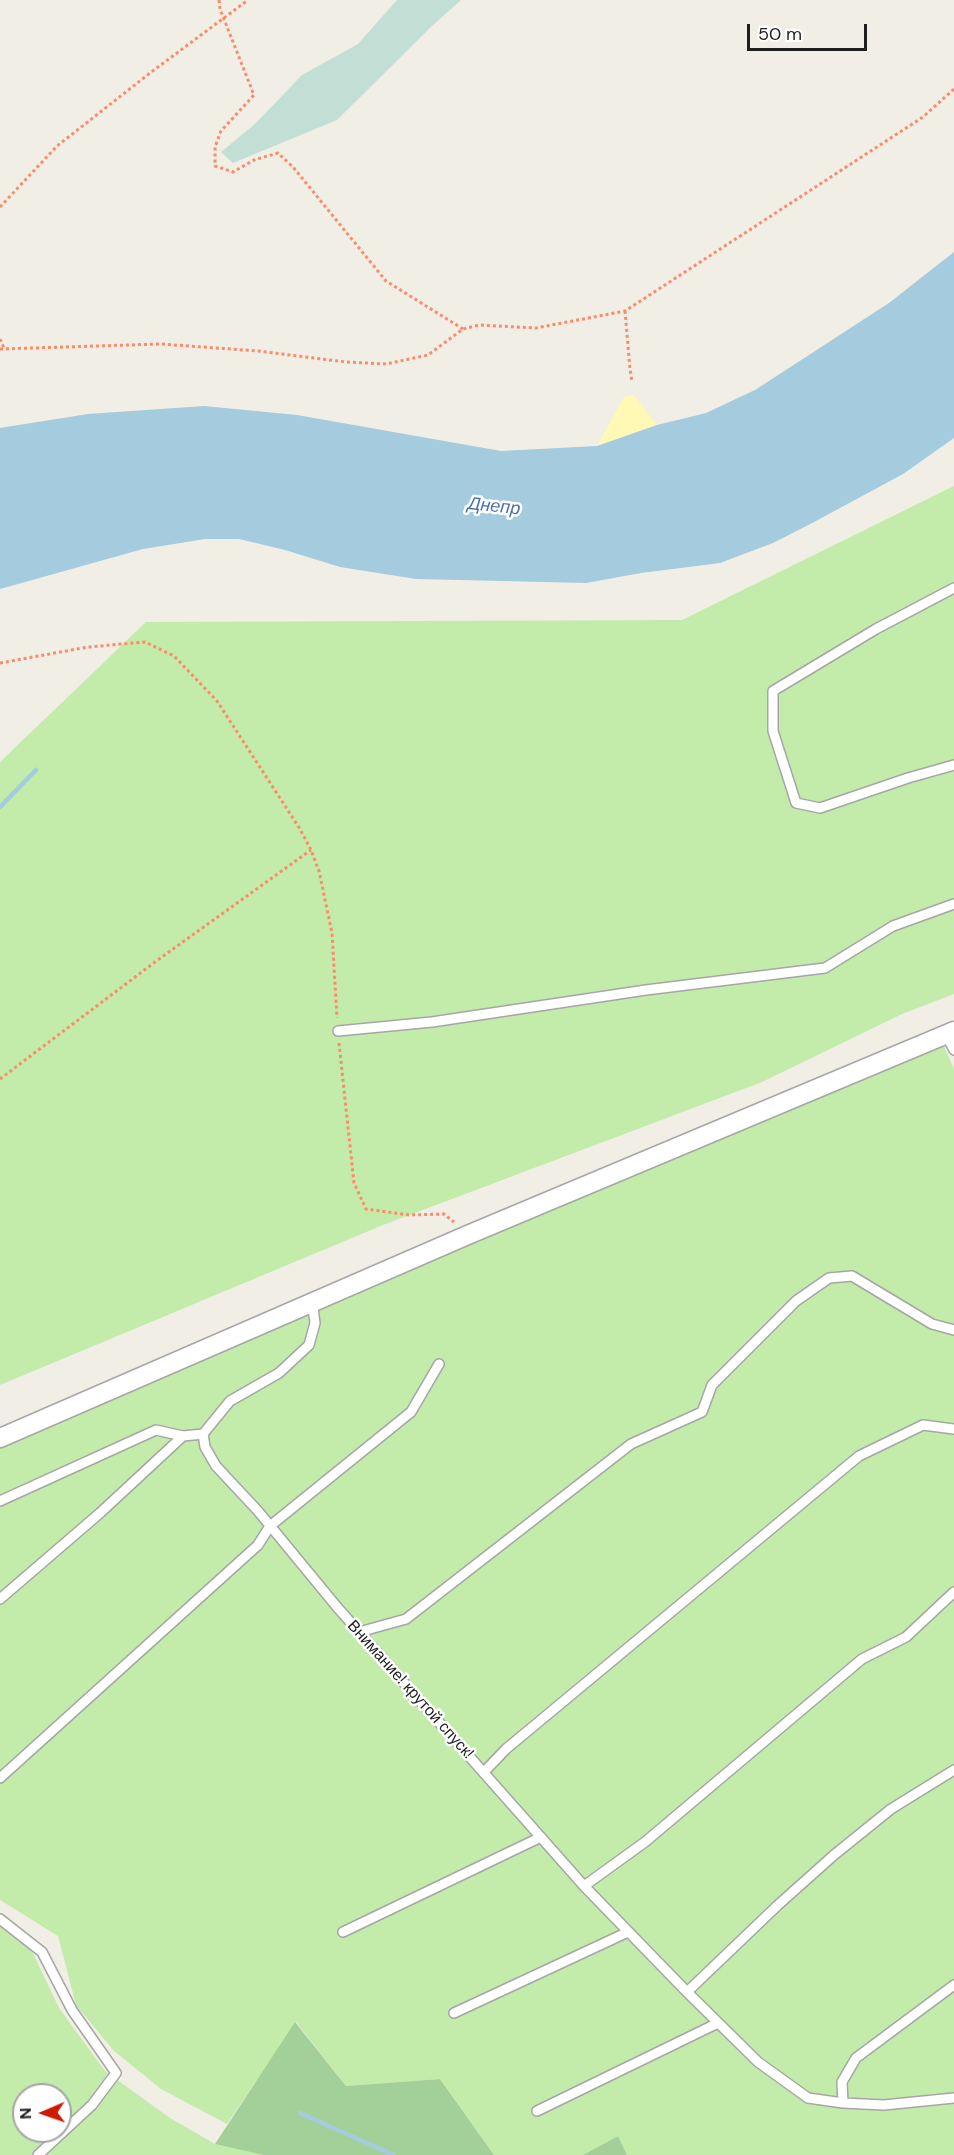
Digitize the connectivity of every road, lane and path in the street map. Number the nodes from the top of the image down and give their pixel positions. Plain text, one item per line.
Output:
1 (219, 0) edge
2 (248, 0) edge
3 (224, 20) junction
4 (954, 89) edge
5 (0, 207) edge
6 (626, 311) junction
7 (463, 329) junction
8 (0, 339) edge
9 (2, 348) edge
10 (633, 382) dead end
11 (954, 588) edge
12 (0, 663) edge
13 (954, 765) edge
14 (311, 850) junction
15 (954, 904) edge
16 (338, 1030) junction
17 (951, 1039) edge
18 (0, 1079) edge
19 (470, 1234) junction
20 (312, 1301) junction
21 (954, 1330) edge
22 (439, 1364) dead end
23 (954, 1429) edge
24 (203, 1434) junction
25 (183, 1436) junction
26 (0, 1438) edge
27 (0, 1501) edge
28 (270, 1526) junction
29 (954, 1592) edge
30 (0, 1599) edge
31 (359, 1632) junction
32 (954, 1770) edge
33 (484, 1772) junction
34 (0, 1778) edge
35 (541, 1837) junction
36 (584, 1886) junction
37 (0, 1919) edge
38 (344, 1932) dead end
39 (628, 1932) junction
40 (954, 1985) edge
41 (687, 1992) junction
42 (454, 2013) dead end
43 (718, 2023) junction
44 (954, 2098) edge
45 (843, 2103) junction
46 (537, 2111) dead end
47 (38, 2155) edge

1 - 3 path
2 - 3 path
3 - 5 path
3 - 7 path
4 - 6 path
6 - 7 path
6 - 10 path
7 - 9 path
8 - 9 path
11 - 13 lane
12 - 14 path
14 - 16 path
14 - 18 path
15 - 16 lane
16 - 19 path
17 - 19 street
19 - 20 street
20 - 24 lane
20 - 26 street
21 - 31 lane
22 - 28 lane
23 - 33 lane
24 - 25 lane
24 - 28 lane, Внимание! крутой спуск!
25 - 27 lane
25 - 30 lane
28 - 31 lane, Внимание! крутой спуск!
28 - 34 lane
29 - 36 lane
31 - 33 lane, Внимание! крутой спуск!
32 - 41 lane
33 - 35 lane, Внимание! крутой спуск!
35 - 36 lane, Внимание! крутой спуск!
35 - 38 lane
36 - 39 lane, Внимание! крутой спуск!
37 - 47 lane
39 - 41 lane, Внимание! крутой спуск!
39 - 42 lane
40 - 45 lane
41 - 43 lane, Внимание! крутой спуск!
43 - 45 lane, Внимание! крутой спуск!
43 - 46 lane
44 - 45 lane, Внимание! крутой спуск!

